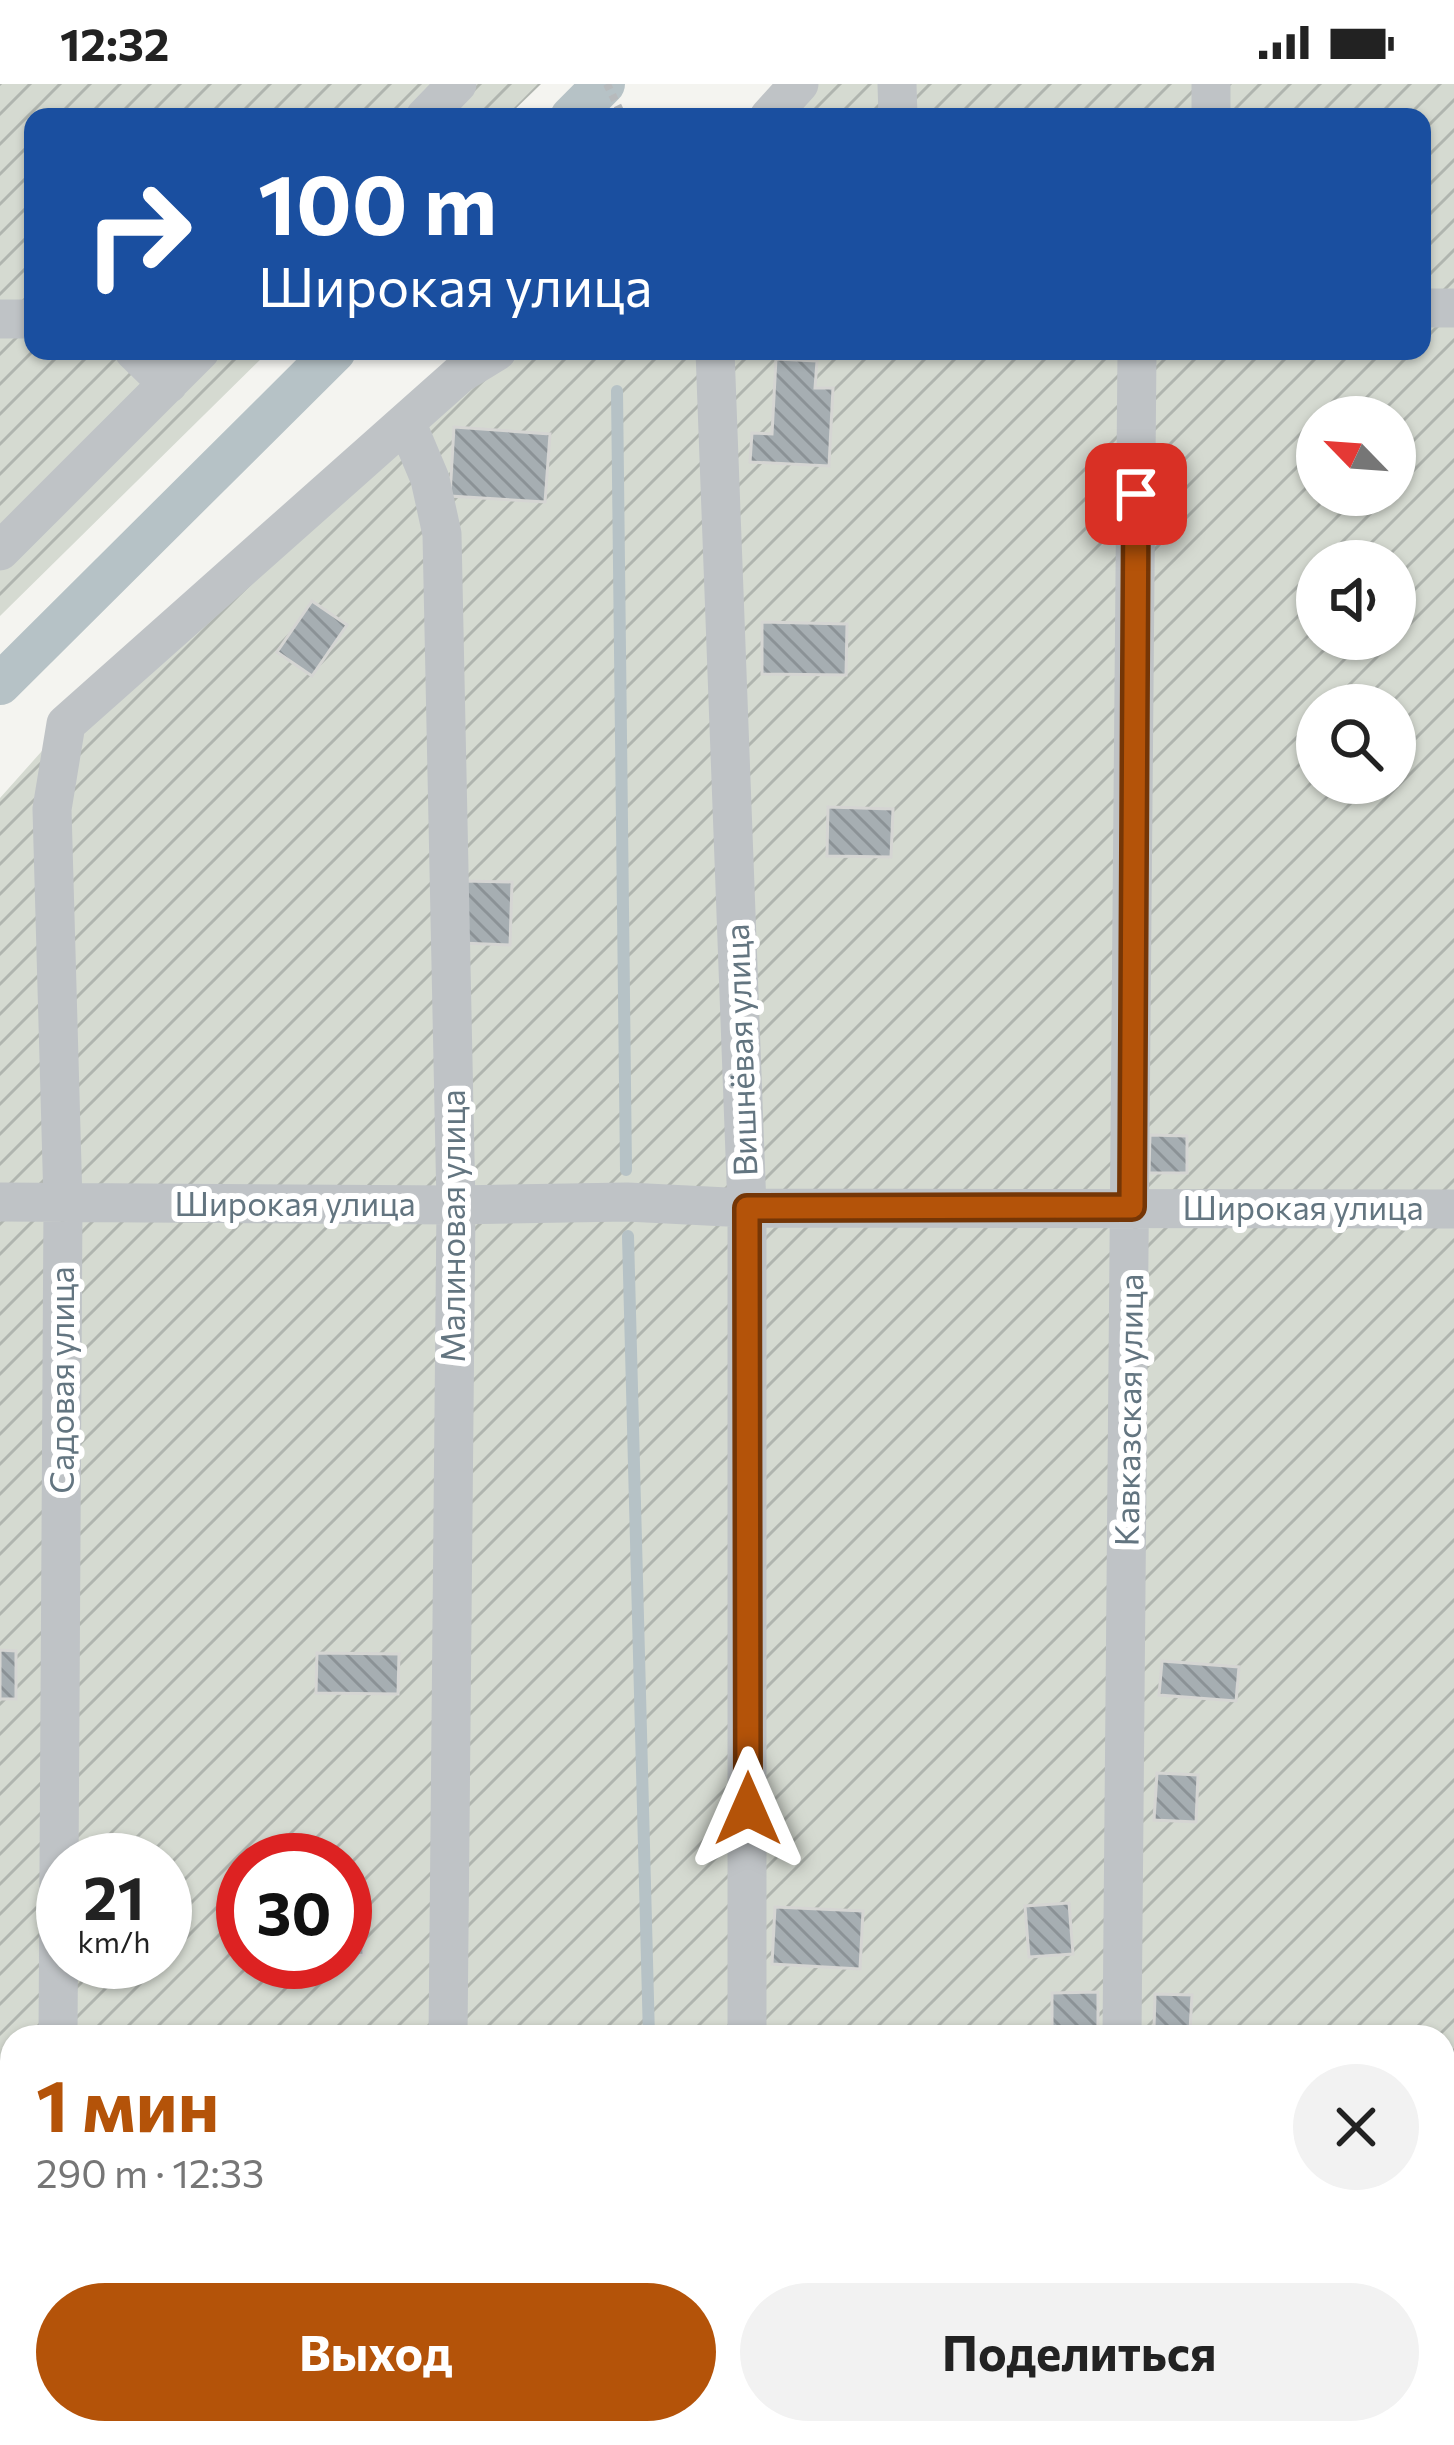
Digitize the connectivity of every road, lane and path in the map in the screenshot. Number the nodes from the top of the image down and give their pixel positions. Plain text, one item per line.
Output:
1 (457, 84) edge
2 (799, 84) edge
3 (434, 108) edge
4 (777, 108) edge
5 (144, 360) edge
6 (191, 360) edge
7 (483, 360) edge
8 (716, 360) edge
9 (1137, 360) edge
10 (168, 383) junction
11 (406, 422) junction
12 (0, 551) edge
13 (0, 1202) edge
14 (63, 1202) junction
15 (455, 1205) junction
16 (1132, 1207) junction
17 (747, 1208) junction
18 (1454, 1209) edge
19 (58, 2025) edge
20 (448, 2025) edge
21 (747, 2025) edge
22 (1122, 2025) edge

1 - 3 street
2 - 4 street
5 - 10 street
6 - 10 street
7 - 11 street
8 - 17 street, Вишнёвая улица
9 - 16 street, Кавказская улица
10 - 12 street
11 - 14 street, Садовая улица
11 - 15 street, Малиновая улица
13 - 14 street, Широкая улица
14 - 15 street, Широкая улица
14 - 19 street, Садовая улица
15 - 17 street, Широкая улица
15 - 20 street, Малиновая улица
16 - 17 street, Широкая улица
16 - 18 street, Широкая улица
16 - 22 street, Кавказская улица
17 - 21 street, Вишнёвая улица

